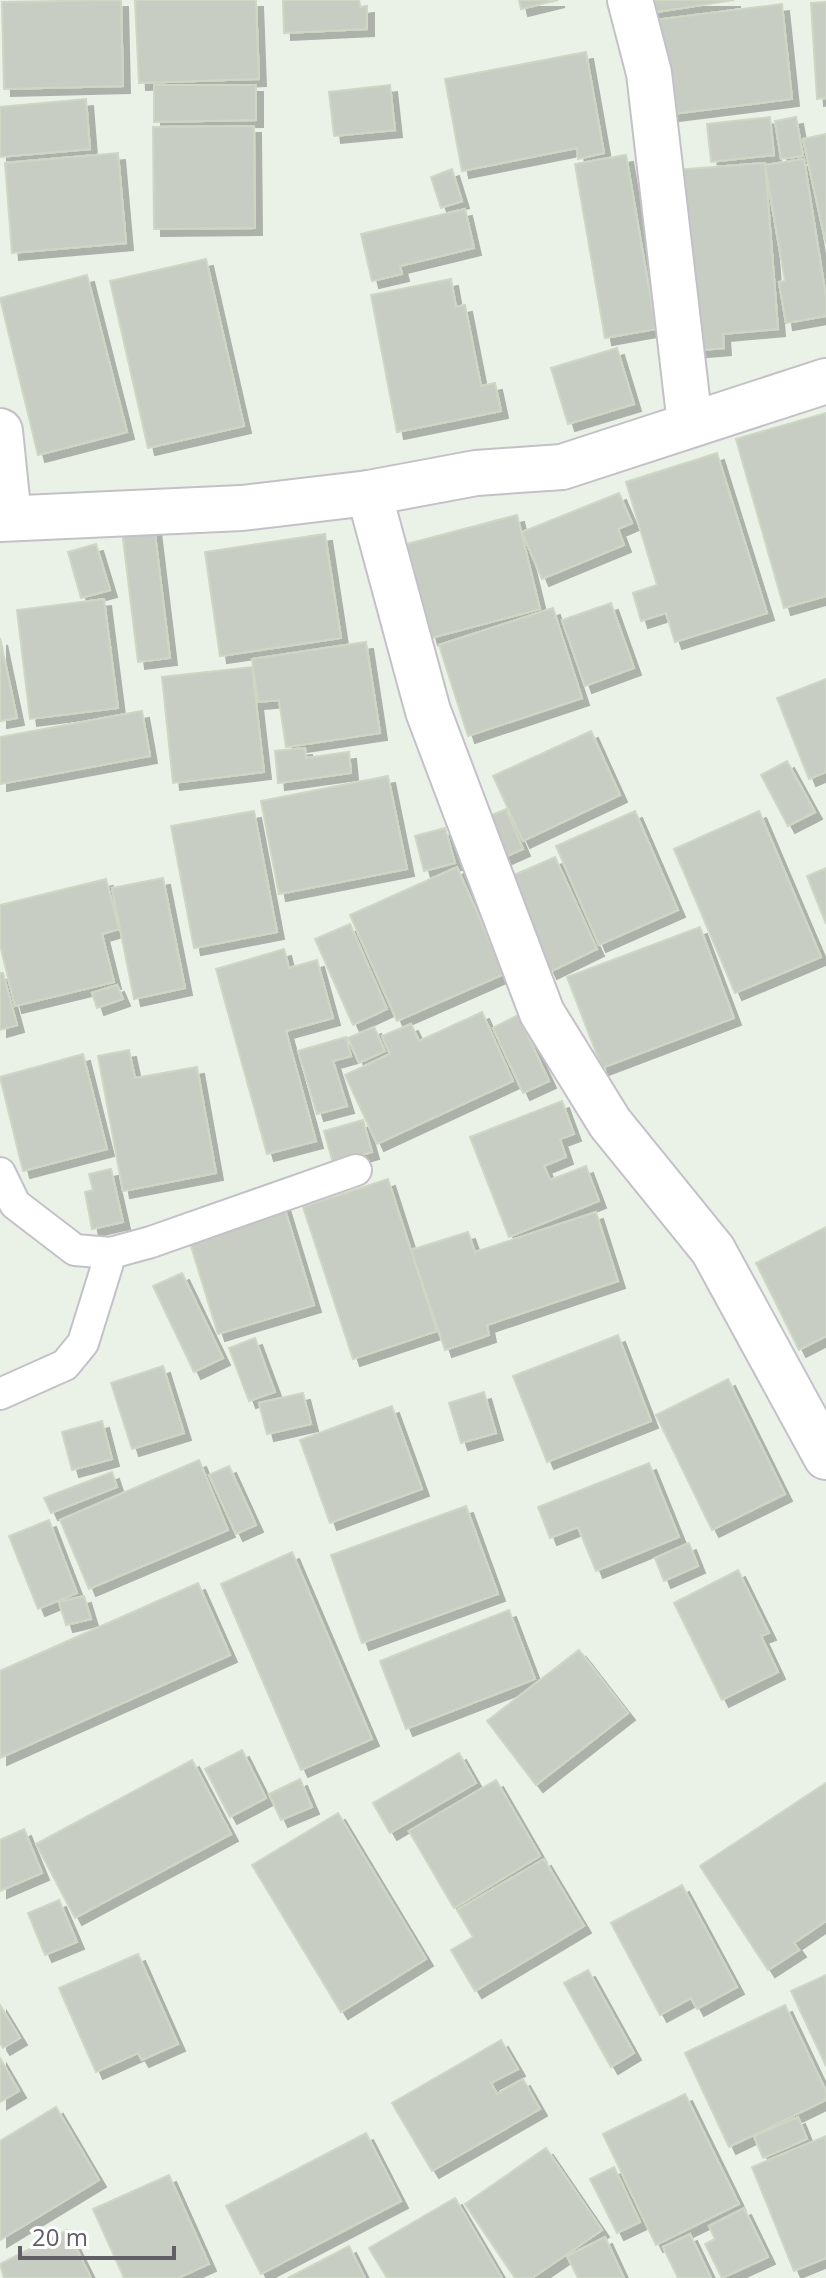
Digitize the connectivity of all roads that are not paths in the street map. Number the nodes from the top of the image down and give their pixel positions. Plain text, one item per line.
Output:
1 (630, 0) edge
2 (826, 381) edge
3 (690, 424) junction
4 (0, 431) edge
5 (369, 493) junction
6 (5, 519) edge
7 (356, 1170) dead end
8 (0, 1173) edge
9 (111, 1253) junction
10 (0, 1394) edge
11 (826, 1457) edge

1 - 3 street
2 - 3 street
3 - 5 street
4 - 6 street
5 - 6 street
5 - 11 street
7 - 9 lane
8 - 9 lane
9 - 10 lane

